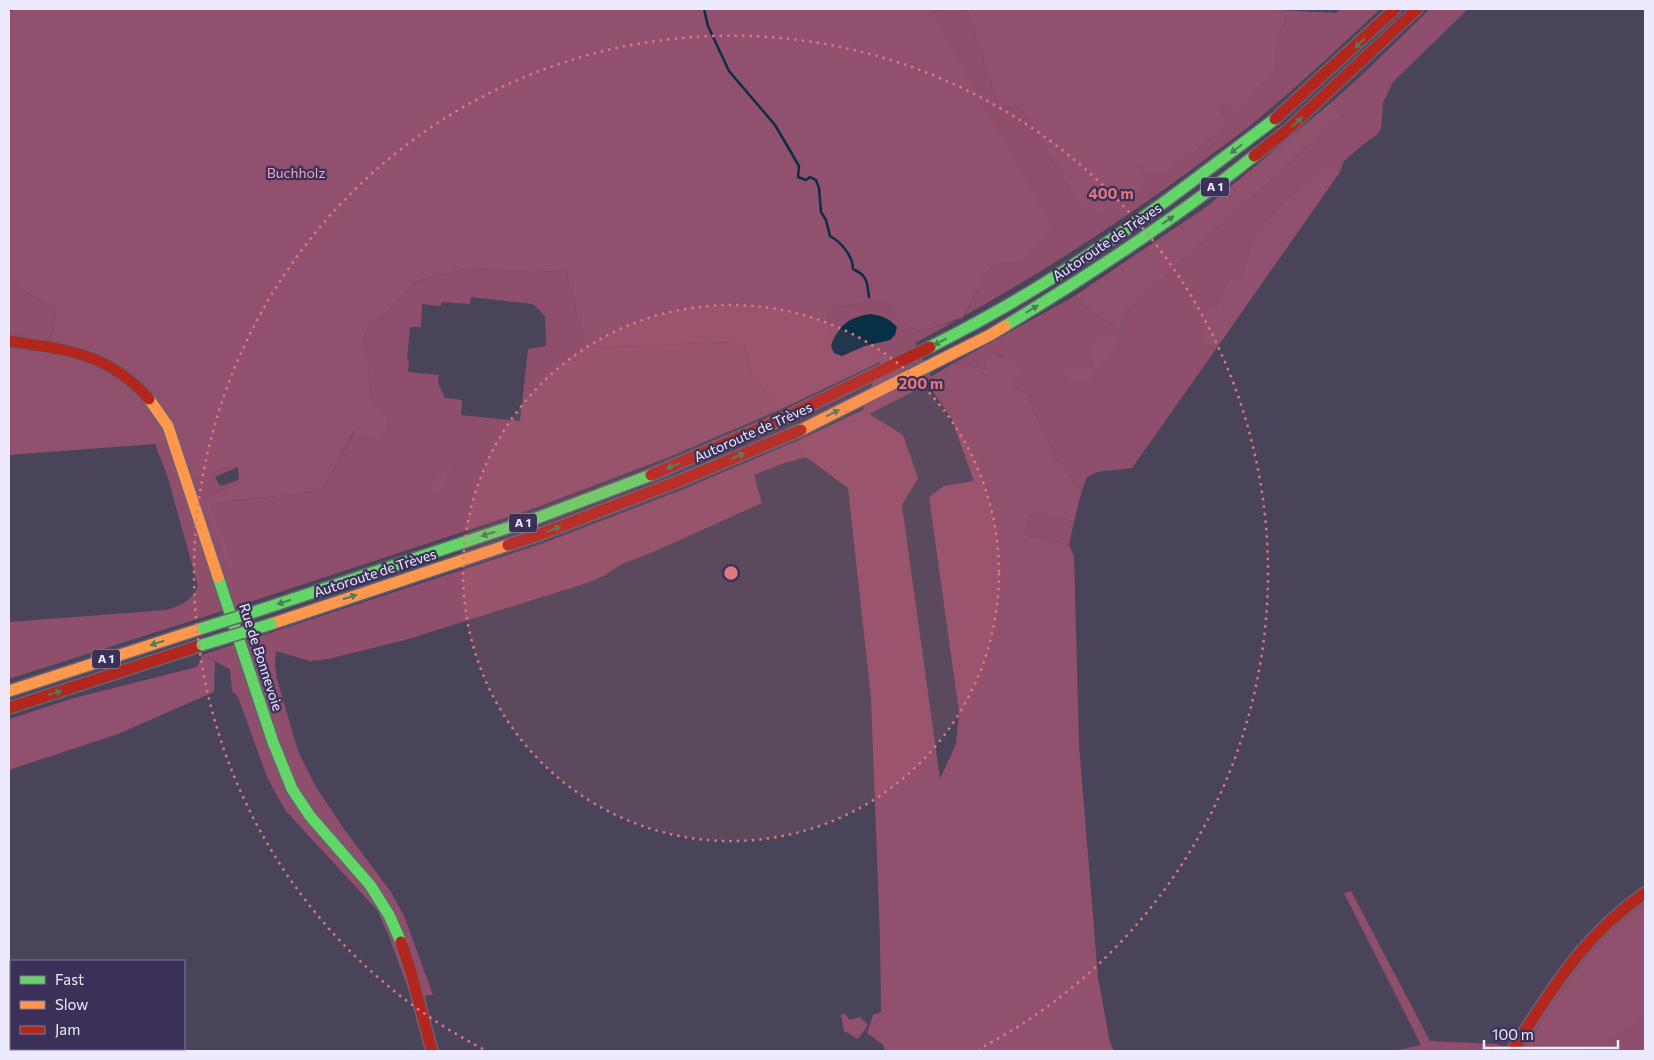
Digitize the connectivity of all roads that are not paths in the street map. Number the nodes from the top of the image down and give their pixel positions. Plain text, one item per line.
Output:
1 (1395, 9) edge
2 (1417, 9) edge
3 (9, 341) edge
4 (9, 691) edge
5 (9, 708) edge
6 (1645, 893) edge
7 (432, 1051) edge
8 (1512, 1051) edge

1 -> 4 main road, Autoroute de Trèves / A 1, bridge
5 -> 2 main road, Autoroute de Trèves / A 1, bridge
3 - 7 main road, Rue de Bonnevoie
6 - 8 main road

